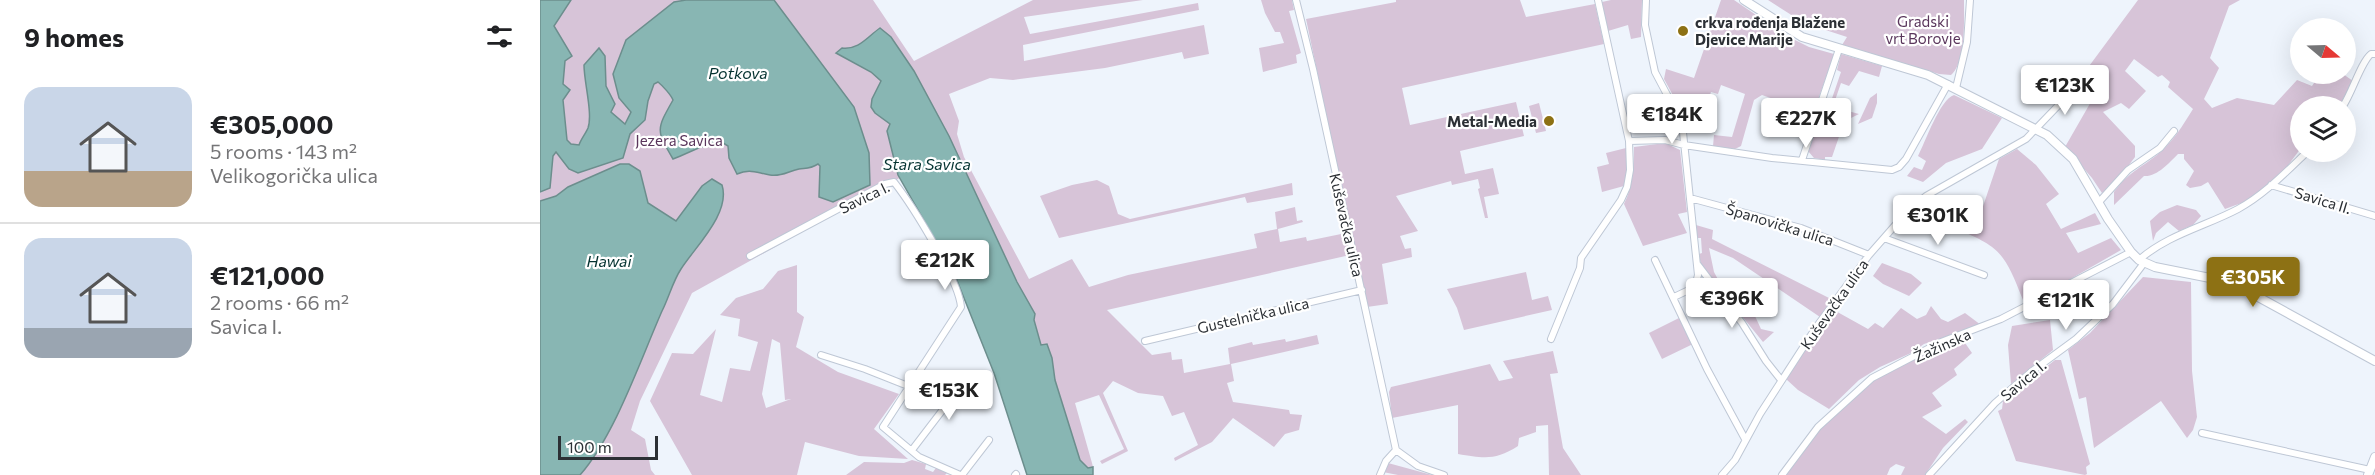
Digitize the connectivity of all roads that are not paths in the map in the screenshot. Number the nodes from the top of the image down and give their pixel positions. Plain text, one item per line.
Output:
1 (1296, 0) edge
2 (1598, 0) edge
3 (1646, 0) edge
4 (1744, 0) edge
5 (1970, 0) edge
6 (1839, 49) junction
7 (2375, 54) edge
8 (1948, 84) junction
9 (2076, 87) dead end
10 (1956, 88) junction
11 (2349, 96) edge
12 (2036, 129) junction
13 (2174, 131) dead end
14 (1629, 141) junction
15 (1684, 145) junction
16 (1802, 160) junction
17 (2296, 162) edge
18 (2271, 185) junction
19 (1690, 198) junction
20 (2099, 202) junction
21 (2375, 216) edge
22 (1884, 238) junction
23 (2131, 252) junction
24 (1869, 255) junction
25 (750, 256) dead end
26 (1655, 260) dead end
27 (2141, 261) junction
28 (1697, 265) junction
29 (1984, 275) dead end
30 (1362, 290) junction
31 (1674, 297) junction
32 (1551, 339) dead end
33 (1145, 341) dead end
34 (821, 355) dead end
35 (2375, 361) edge
36 (967, 378) dead end
37 (1781, 380) junction
38 (908, 386) junction
39 (2202, 433) dead end
40 (1744, 439) junction
41 (989, 440) dead end
42 (912, 450) junction
43 (1396, 450) junction
44 (2375, 458) edge
45 (2369, 472) edge
46 (961, 475) edge
47 (1380, 475) edge
48 (1444, 475) edge
49 (1722, 475) edge
50 (1782, 475) edge
51 (1929, 475) edge

1 - 30 street, Kuševačka ulica
2 - 14 street
3 - 15 street
4 - 6 street
5 - 10 street
6 - 8 street
6 - 16 street
7 - 11 street
8 - 10 street
8 - 16 street
9 - 12 street, Kuševačka ulica
10 - 12 street
12 - 20 street
12 - 22 street, Kuševačka ulica
13 - 20 street
14 - 15 street
14 - 32 street
15 - 16 street
15 - 19 street
17 - 18 street, Savica I.
18 - 21 street, Savica II.
18 - 27 street, Savica I.
19 - 24 street, Španovička ulica
19 - 28 street
20 - 23 street
22 - 24 street, Kuševačka ulica
22 - 29 street
23 - 27 street
23 - 50 street, Žažinska
24 - 37 street, Kuševačka ulica
25 - 38 street, Savica I.
26 - 31 street
27 - 35 street
27 - 51 street, Savica I.
28 - 31 street
28 - 37 street
30 - 33 street, Gustelnička ulica
30 - 43 street, Kuševačka ulica
31 - 40 street
34 - 38 street
36 - 42 street
37 - 40 street, Kuševačka ulica
38 - 42 street, Savica I.
39 - 45 street
40 - 49 street, Kuševačka ulica
41 - 46 street, Savica I.
42 - 46 street, Savica I.
43 - 47 street
43 - 48 street
44 - 45 street

